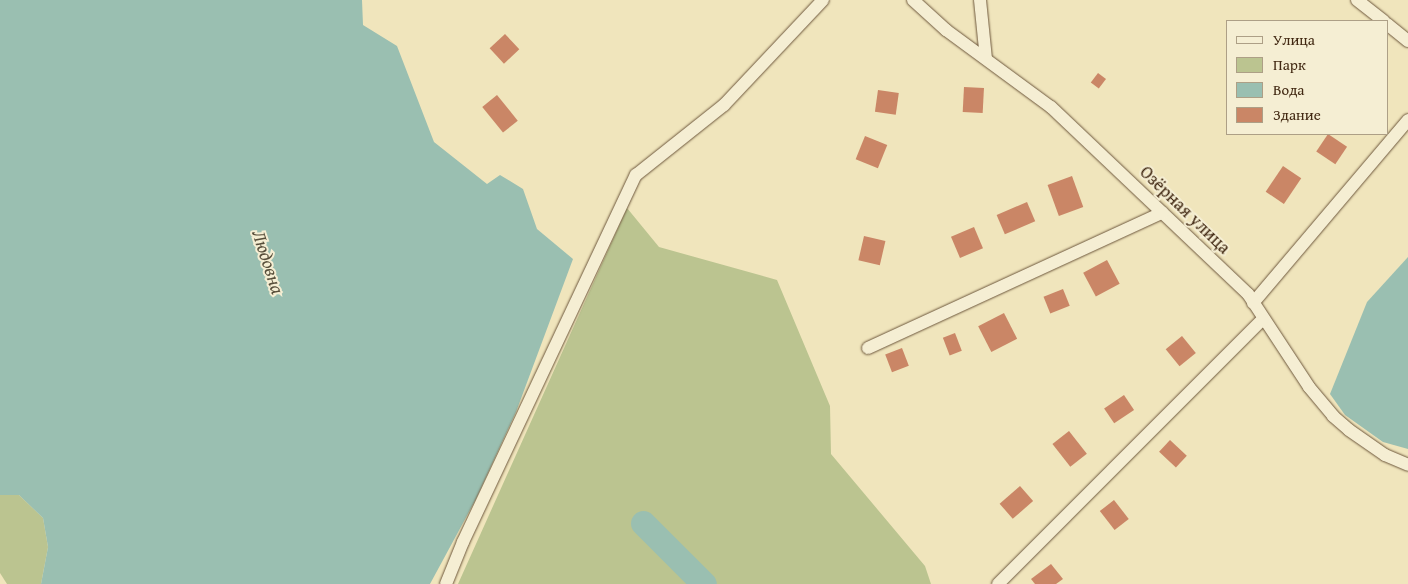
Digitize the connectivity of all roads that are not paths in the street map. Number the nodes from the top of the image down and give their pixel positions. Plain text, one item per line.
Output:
1 (823, 0) edge
2 (914, 0) edge
3 (980, 0) edge
4 (1357, 0) edge
5 (1382, 20) edge
6 (1388, 24) edge
7 (1408, 41) edge
8 (986, 60) junction
9 (1408, 120) edge
10 (1162, 213) junction
11 (1253, 304) junction
12 (1263, 319) junction
13 (868, 348) dead end
14 (1408, 465) edge
15 (446, 584) edge
16 (998, 584) edge

1 - 15 street
2 - 8 street, Озёрная улица
3 - 8 street
4 - 5 street
6 - 7 street
8 - 10 street, Озёрная улица
9 - 11 street
10 - 11 street, Озёрная улица
10 - 13 street
11 - 12 street, Озёрная улица
12 - 14 street, Озёрная улица
12 - 16 street

